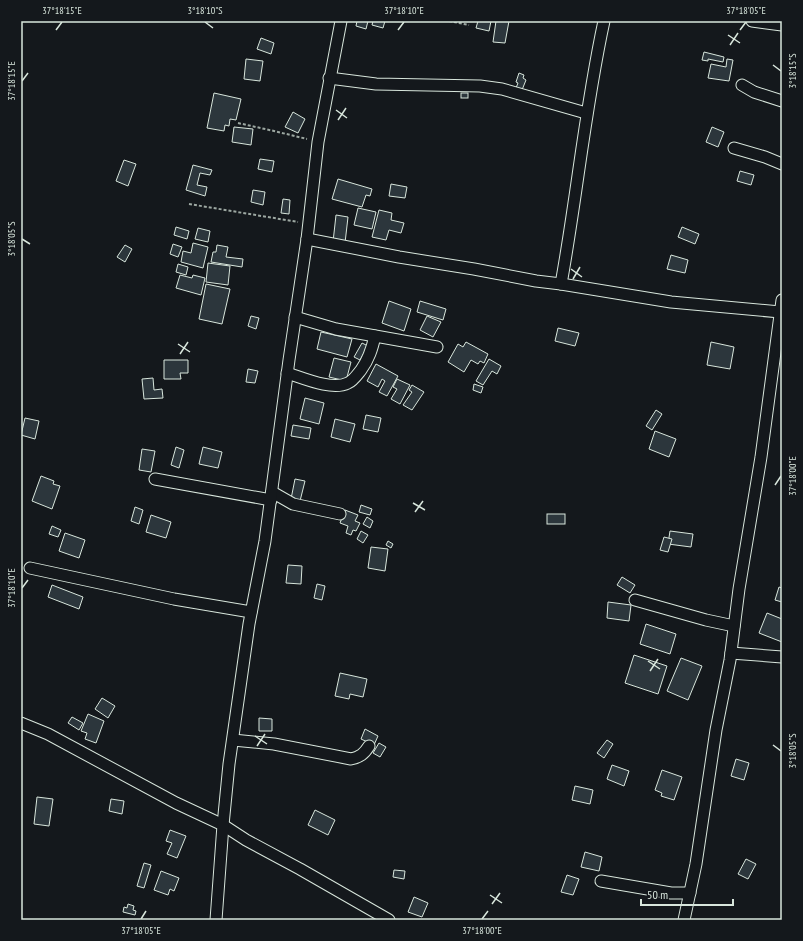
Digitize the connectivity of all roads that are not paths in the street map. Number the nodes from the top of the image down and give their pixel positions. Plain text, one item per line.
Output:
1 (340, 21) edge
2 (604, 21) edge
3 (752, 21) edge
4 (782, 26) edge
5 (329, 78) junction
6 (742, 86) dead end
7 (782, 101) edge
8 (586, 113) junction
9 (734, 148) dead end
10 (782, 164) edge
11 (307, 239) junction
12 (561, 284) junction
13 (782, 300) edge
14 (780, 312) junction
15 (295, 317) junction
16 (375, 336) junction
17 (438, 347) dead end
18 (287, 373) junction
19 (155, 479) dead end
20 (271, 496) junction
21 (340, 514) dead end
22 (30, 568) dead end
23 (635, 600) dead end
24 (251, 612) junction
25 (734, 626) junction
26 (731, 654) junction
27 (782, 657) edge
28 (21, 723) edge
29 (233, 740) junction
30 (369, 746) dead end
31 (223, 825) junction
32 (601, 881) dead end
33 (690, 893) junction
34 (216, 920) edge
35 (389, 920) edge
36 (684, 920) edge

1 - 5 street
2 - 8 street
3 - 4 street
5 - 8 street
5 - 11 street
6 - 7 street
8 - 12 street
9 - 10 street
11 - 12 street
11 - 15 street
12 - 14 street
13 - 14 street
14 - 25 street
15 - 16 street
15 - 18 street
16 - 17 street
16 - 18 street
18 - 20 street
19 - 20 street
20 - 21 street
20 - 24 street
22 - 24 street
23 - 25 street
24 - 29 street
25 - 26 street
26 - 27 street
26 - 33 street
28 - 31 street
29 - 30 street
29 - 31 street
31 - 34 street
31 - 35 street
32 - 33 street
33 - 36 street

